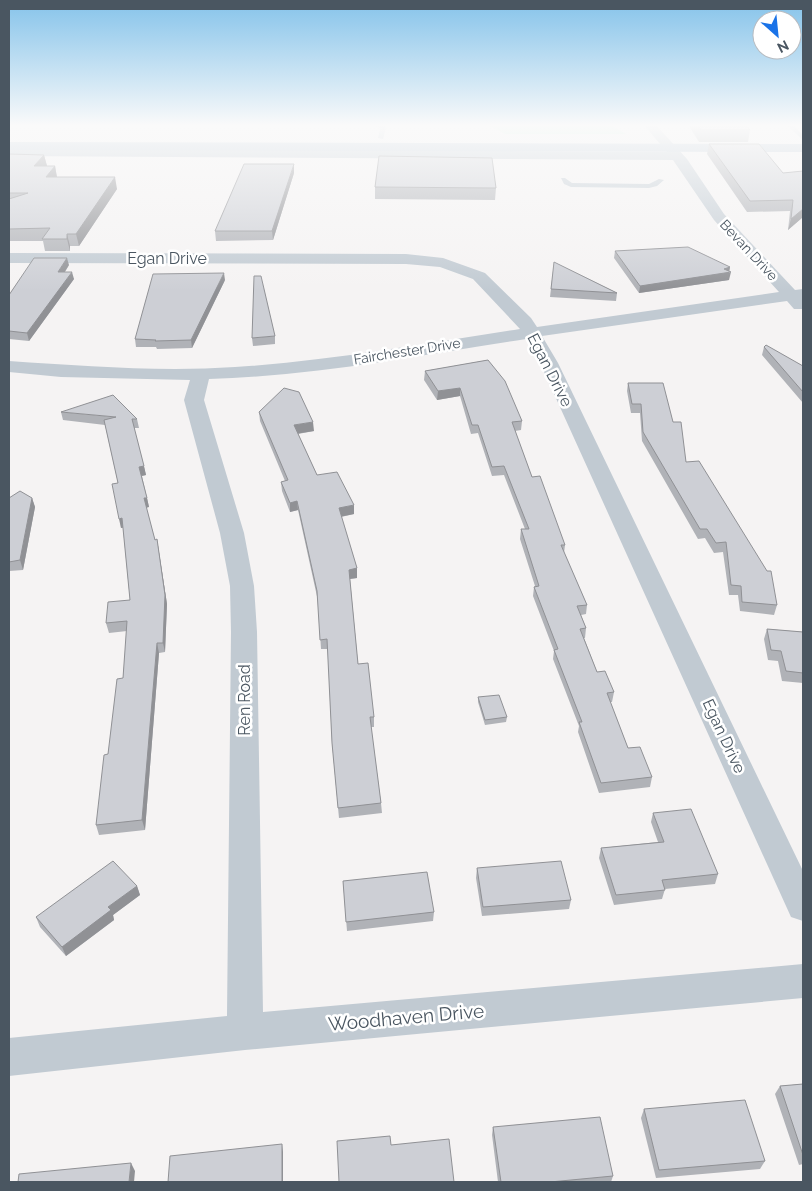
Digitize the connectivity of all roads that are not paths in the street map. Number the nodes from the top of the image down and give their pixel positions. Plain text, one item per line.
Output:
1 (564, 179) dead end
2 (661, 180) dead end
3 (693, 180) edge
4 (9, 258) edge
5 (799, 299) edge
6 (531, 333) junction
7 (9, 366) edge
8 (201, 375) junction
9 (803, 906) edge
10 (803, 981) edge
11 (244, 1032) junction
12 (9, 1057) edge

1 - 2 lane
3 - 5 street, Bevan Drive
4 - 6 street, Egan Drive
5 - 6 street, Fairchester Drive
6 - 8 street, Fairchester Drive
6 - 9 street, Egan Drive
7 - 8 street, Fairchester Drive
8 - 11 street, Ren Road
10 - 11 street, Woodhaven Drive
11 - 12 street, Woodhaven Drive

